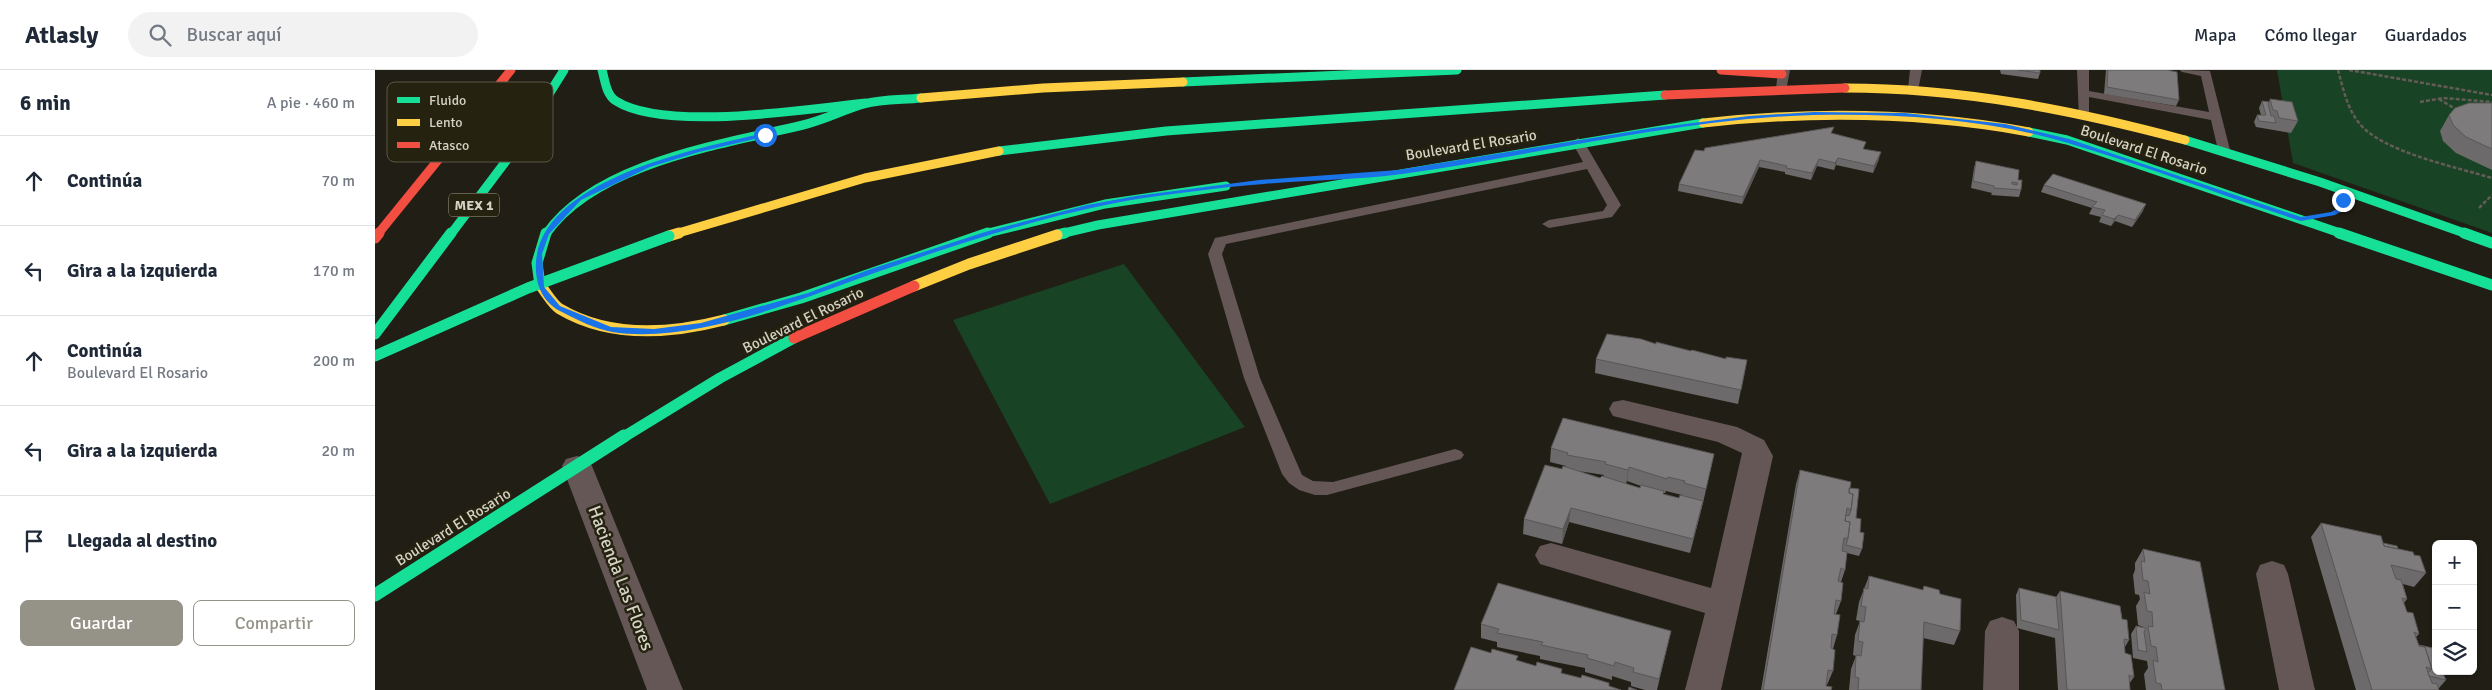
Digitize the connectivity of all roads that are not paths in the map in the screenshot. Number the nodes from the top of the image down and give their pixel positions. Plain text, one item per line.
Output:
1 (511, 70) edge
2 (564, 70) edge
3 (602, 70) edge
4 (1457, 70) edge
5 (1721, 70) edge
6 (1917, 70) edge
7 (2083, 70) edge
8 (2186, 70) edge
9 (1787, 73) edge
10 (1811, 78) dead end
11 (501, 82) edge
12 (553, 88) edge
13 (1782, 89) junction
14 (1910, 89) junction
15 (2083, 93) junction
16 (866, 103) junction
17 (2083, 115) junction
18 (2216, 117) junction
19 (1578, 142) junction
20 (2224, 150) junction
21 (437, 162) edge
22 (505, 162) edge
23 (1591, 164) junction
24 (1398, 172) junction
25 (1296, 180) dead end
26 (1239, 184) dead end
27 (2334, 188) junction
28 (2343, 200) dead end
29 (2325, 215) dead end
30 (2301, 219) junction
31 (1549, 224) dead end
32 (375, 238) edge
33 (2492, 243) edge
34 (2492, 285) edge
35 (375, 334) edge
36 (375, 356) edge
37 (1623, 409) dead end
38 (1455, 455) dead end
39 (577, 466) junction
40 (1551, 555) dead end
41 (2272, 574) dead end
42 (375, 595) edge
43 (1725, 605) junction
44 (2002, 631) dead end
45 (665, 690) edge
46 (1703, 690) edge
47 (2001, 690) edge
48 (2297, 690) edge

1 - 11 main road
2 - 12 main road, MEX 1
3 - 16 main road
4 - 16 main road
5 - 9 main road
6 - 14 lane
7 - 15 lane
8 - 18 lane
9 - 13 lane
10 - 14 main road
13 - 14 main road, Boulevard El Rosario
13 - 36 main road, Boulevard El Rosario, bridge
14 - 17 main road, Boulevard El Rosario
15 - 17 lane
15 - 18 lane
16 - 26 main road
17 - 20 main road, Boulevard El Rosario
18 - 20 lane
19 - 23 lane
19 - 24 main road, Boulevard El Rosario
19 - 30 main road, Boulevard El Rosario
20 - 27 main road, Boulevard El Rosario
21 - 32 main road
22 - 35 main road, MEX 1
23 - 31 lane
23 - 38 lane
24 - 25 main road
24 - 39 main road, Boulevard El Rosario
27 - 28 main road
27 - 33 main road, Boulevard El Rosario
29 - 30 main road
30 - 34 main road, Boulevard El Rosario
37 - 43 street
39 - 42 main road, Boulevard El Rosario
39 - 45 street, Hacienda Las Flores
40 - 43 street
41 - 48 street
43 - 46 street
44 - 47 street

